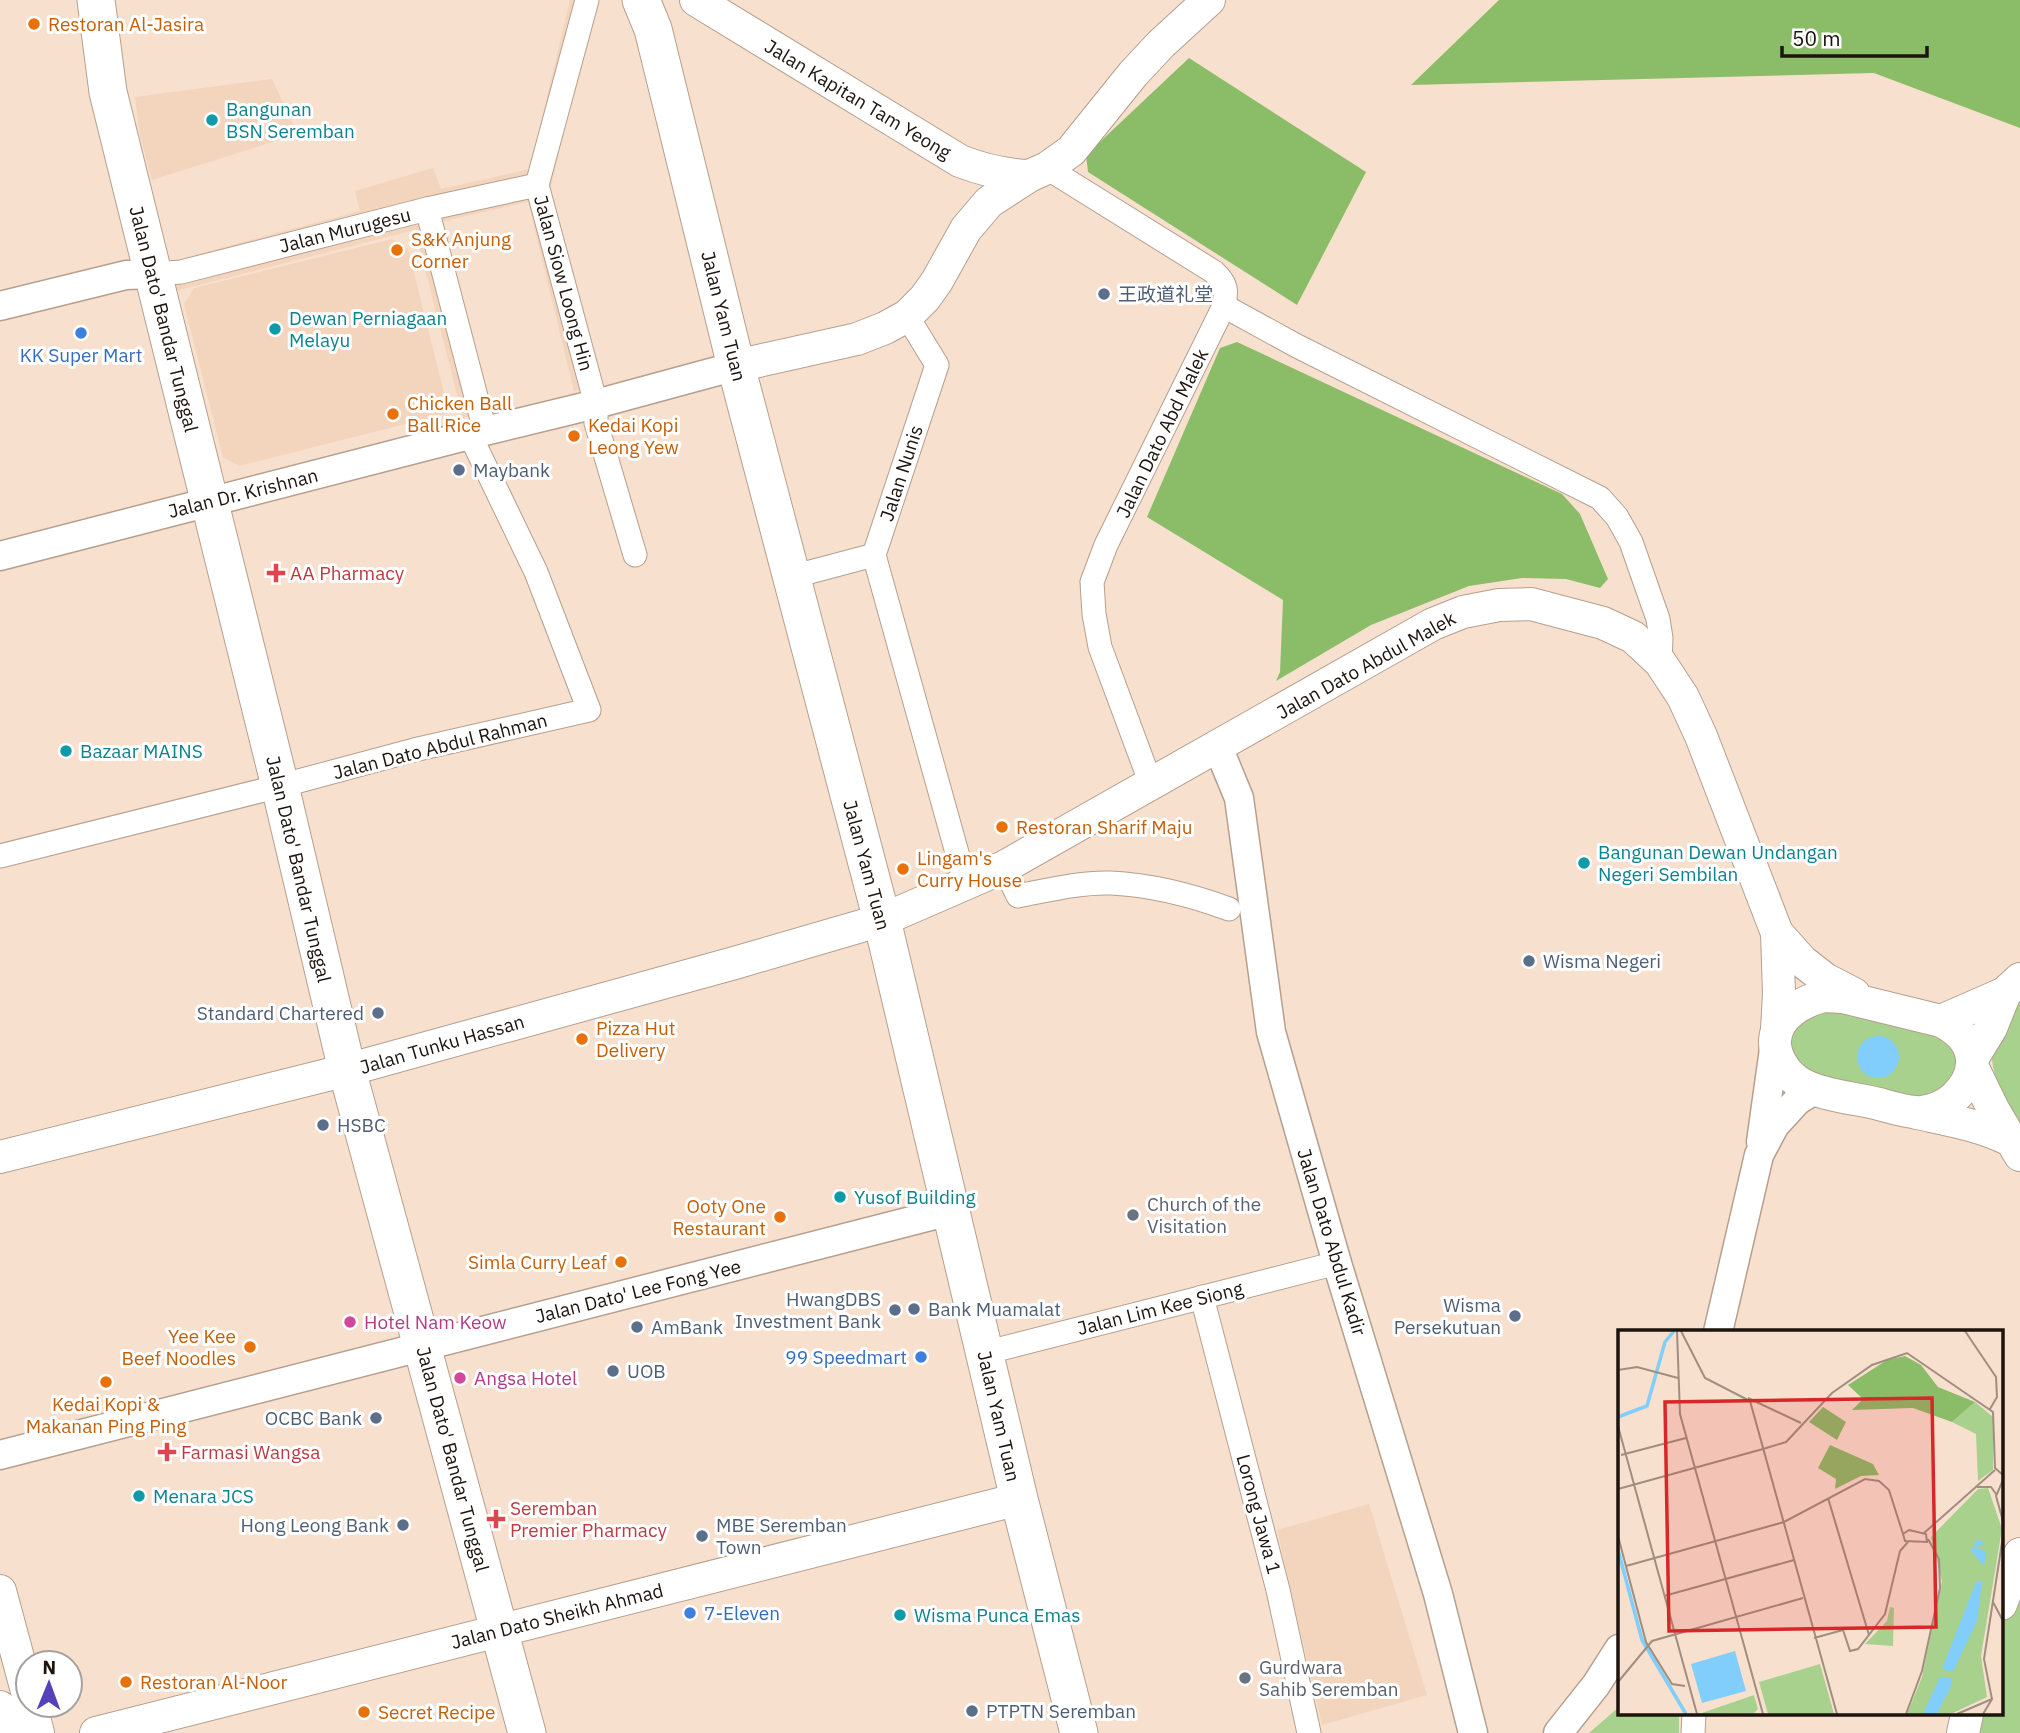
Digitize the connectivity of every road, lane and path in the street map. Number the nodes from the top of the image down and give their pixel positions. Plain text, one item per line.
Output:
1 (96, 0) edge
2 (587, 0) edge
3 (641, 0) edge
4 (696, 0) edge
5 (1209, 0) edge
6 (1038, 172) junction
7 (537, 185) junction
8 (427, 209) junction
9 (153, 274) junction
10 (0, 306) edge
11 (1224, 306) junction
12 (907, 316) junction
13 (736, 366) junction
14 (596, 404) junction
15 (478, 433) junction
16 (209, 501) junction
17 (635, 555) dead end
18 (874, 555) junction
19 (0, 556) edge
20 (792, 577) junction
21 (1660, 662) junction
22 (1217, 747) junction
23 (1152, 784) junction
24 (280, 786) junction
25 (0, 856) edge
26 (1004, 867) junction
27 (966, 885) junction
28 (1229, 909) dead end
29 (882, 920) junction
30 (1777, 933) junction
31 (2013, 986) edge
32 (1873, 1004) junction
33 (1941, 1021) junction
34 (1776, 1036) junction
35 (1972, 1063) junction
36 (347, 1070) junction
37 (1816, 1089) junction
38 (1916, 1112) junction
39 (2015, 1147) edge
40 (1759, 1155) junction
41 (0, 1157) edge
42 (950, 1211) junction
43 (1337, 1263) junction
44 (1202, 1297) junction
45 (1718, 1330) edge
46 (422, 1347) junction
47 (984, 1353) junction
48 (0, 1455) edge
49 (1019, 1499) junction
50 (2020, 1553) edge
51 (0, 1591) edge
52 (2002, 1601) edge
53 (500, 1630) junction
54 (16, 1649) edge
55 (1618, 1651) edge
56 (0, 1707) edge
57 (7, 1733) edge
58 (96, 1733) edge
59 (527, 1733) edge
60 (1079, 1733) edge
61 (1309, 1733) edge
62 (1473, 1733) edge
63 (1558, 1733) edge

1 - 9 highway, Jalan Dato' Bandar Tunggal
2 - 7 street, Jalan Siow Loong Hin
3 - 13 highway, Jalan Yam Tuan
4 - 6 main road, Jalan Kapitan Tam Yeong
5 - 6 main road
6 - 11 street
6 - 12 main road
7 - 8 street, Jalan Murugesu
7 - 14 street, Jalan Siow Loong Hin
8 - 9 street, Jalan Murugesu
8 - 15 street
9 - 10 street
9 - 16 highway, Jalan Dato' Bandar Tunggal
11 - 21 street
11 - 23 street, Jalan Dato Abd Malek
12 - 13 main road
12 - 18 street, Jalan Nunis
13 - 14 street, Jalan Dr. Krishnan
13 - 20 highway, Jalan Yam Tuan
14 - 15 street, Jalan Dr. Krishnan
14 - 17 street, Jalan Siow Loong Hin
15 - 16 street, Jalan Dr. Krishnan
15 - 24 street, Jalan Dato Abdul Rahman
16 - 19 street, Jalan Dr. Krishnan
16 - 24 highway, Jalan Dato' Bandar Tunggal
18 - 20 street
18 - 27 street
20 - 29 highway, Jalan Yam Tuan
21 - 22 main road, Jalan Dato Abdul Malek
21 - 30 main road, Jalan Dato Abdul Malek
22 - 23 main road, Jalan Dato Abdul Malek
22 - 43 street, Jalan Dato Abdul Kadir
23 - 26 main road, Jalan Dato Abdul Malek
24 - 25 street, Jalan Dato Abdul Rahman
24 - 36 highway, Jalan Dato' Bandar Tunggal
26 - 27 main road, Jalan Dato Abdul Malek
26 - 28 street
27 - 29 main road, Jalan Dato Abdul Malek
29 - 36 main road, Jalan Tunku Hassan
29 - 42 highway, Jalan Yam Tuan
30 - 32 main road
30 - 34 main road, Jalan Dato Abdul Malek
31 - 33 main road
31 - 35 main road
32 - 33 main road
32 - 34 main road
33 - 35 main road
34 - 37 main road
34 - 40 street
35 - 38 main road
35 - 39 main road
36 - 41 main road, Jalan Tunku Hassan
36 - 46 highway, Jalan Dato' Bandar Tunggal
37 - 38 main road
37 - 40 street
38 - 39 main road
40 - 45 street
42 - 46 street, Jalan Dato' Lee Fong Yee
42 - 47 highway, Jalan Yam Tuan
43 - 44 street, Jalan Lim Kee Siong
43 - 62 street, Jalan Dato Abdul Kadir
44 - 47 street, Jalan Lim Kee Siong
44 - 61 street, Lorong Jawa 1
46 - 48 street, Jalan Dato' Lee Fong Yee
46 - 53 highway, Jalan Dato' Bandar Tunggal
47 - 49 highway, Jalan Yam Tuan
49 - 53 main road, Jalan Dato Sheikh Ahmad
49 - 60 highway, Jalan Yam Tuan
50 - 52 main road
51 - 54 main road
53 - 58 main road, Jalan Dato Sheikh Ahmad
53 - 59 highway, Jalan Dato' Bandar Tunggal
55 - 63 street
56 - 57 main road

